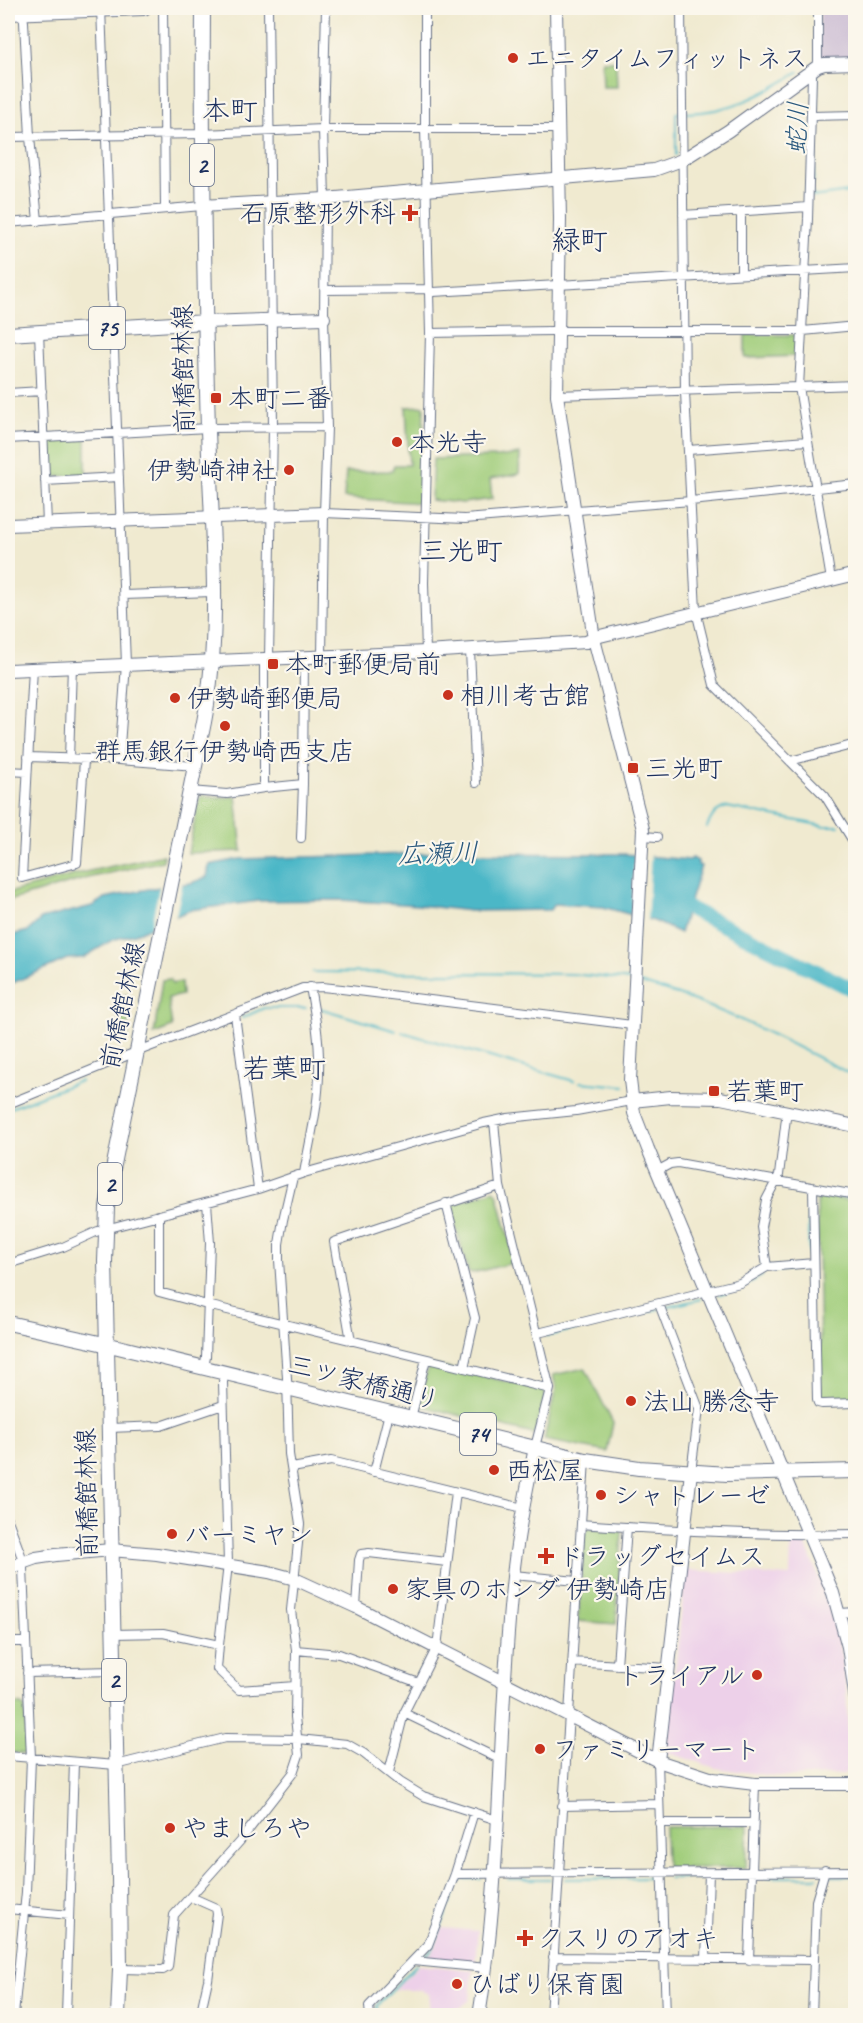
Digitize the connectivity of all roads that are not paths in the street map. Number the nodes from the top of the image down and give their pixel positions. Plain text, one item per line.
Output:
1 (144, 8) edge
2 (163, 8) edge
3 (203, 8) edge
4 (268, 8) edge
5 (326, 8) edge
6 (425, 8) edge
7 (556, 8) edge
8 (681, 8) edge
9 (818, 8) edge
10 (101, 9) edge
11 (22, 10) edge
12 (8, 13) edge
13 (855, 63) edge
14 (814, 69) junction
15 (855, 115) edge
16 (812, 116) junction
17 (425, 128) junction
18 (323, 129) junction
19 (558, 129) junction
20 (269, 131) junction
21 (202, 134) junction
22 (165, 135) junction
23 (106, 136) junction
24 (8, 137) edge
25 (30, 137) junction
26 (682, 160) junction
27 (559, 178) junction
28 (428, 189) junction
29 (325, 199) junction
30 (270, 201) junction
31 (202, 206) junction
32 (808, 207) junction
33 (165, 208) junction
34 (741, 212) junction
35 (108, 213) junction
36 (683, 215) junction
37 (38, 221) junction
38 (8, 223) edge
39 (855, 268) edge
40 (806, 271) junction
41 (741, 274) junction
42 (684, 278) junction
43 (559, 286) junction
44 (325, 290) junction
45 (429, 291) junction
46 (324, 318) junction
47 (271, 320) junction
48 (206, 322) junction
49 (855, 326) edge
50 (114, 327) junction
51 (803, 331) junction
52 (39, 332) junction
53 (558, 332) junction
54 (684, 332) junction
55 (430, 333) junction
56 (8, 334) edge
57 (855, 385) edge
58 (799, 387) junction
59 (42, 391) junction
60 (685, 392) junction
61 (8, 393) edge
62 (557, 395) junction
63 (273, 426) junction
64 (327, 427) junction
65 (208, 428) junction
66 (118, 434) junction
67 (44, 437) junction
68 (8, 439) edge
69 (807, 441) junction
70 (688, 450) junction
71 (119, 477) junction
72 (45, 481) junction
73 (855, 484) edge
74 (814, 488) junction
75 (691, 501) junction
76 (574, 510) junction
77 (324, 513) junction
78 (271, 516) junction
79 (211, 518) junction
80 (425, 518) junction
81 (120, 521) junction
82 (47, 524) junction
83 (8, 525) edge
84 (855, 574) edge
85 (831, 580) junction
86 (213, 592) junction
87 (124, 595) junction
88 (696, 611) junction
89 (594, 639) junction
90 (470, 650) junction
91 (426, 652) junction
92 (322, 656) junction
93 (304, 657) junction
94 (267, 658) junction
95 (213, 660) junction
96 (126, 664) junction
97 (72, 666) junction
98 (33, 668) junction
99 (8, 670) edge
100 (855, 744) edge
101 (28, 757) junction
102 (69, 759) junction
103 (84, 760) junction
104 (119, 760) junction
105 (790, 761) junction
106 (195, 766) junction
107 (8, 771) edge
108 (27, 772) junction
109 (476, 783) dead end
110 (303, 784) junction
111 (264, 788) junction
112 (190, 791) junction
113 (657, 837) dead end
114 (301, 838) dead end
115 (643, 839) junction
116 (855, 846) edge
117 (310, 987) junction
118 (235, 1015) junction
119 (632, 1025) junction
120 (136, 1052) junction
121 (632, 1101) junction
122 (8, 1104) edge
123 (787, 1110) junction
124 (494, 1121) junction
125 (855, 1126) edge
126 (657, 1171) junction
127 (304, 1173) junction
128 (293, 1177) junction
129 (776, 1180) junction
130 (500, 1186) junction
131 (813, 1188) junction
132 (258, 1189) junction
133 (855, 1195) edge
134 (207, 1203) junction
135 (446, 1203) junction
136 (159, 1215) junction
137 (106, 1229) junction
138 (814, 1263) junction
139 (8, 1264) edge
140 (766, 1267) junction
141 (707, 1292) junction
142 (659, 1304) junction
143 (207, 1305) junction
144 (8, 1323) edge
145 (284, 1324) junction
146 (538, 1333) junction
147 (351, 1341) junction
148 (106, 1344) junction
149 (426, 1359) junction
150 (204, 1367) junction
151 (464, 1368) junction
152 (225, 1373) junction
153 (288, 1388) junction
154 (550, 1389) junction
155 (855, 1403) edge
156 (223, 1405) junction
157 (389, 1413) junction
158 (411, 1418) junction
159 (109, 1428) junction
160 (535, 1447) junction
161 (585, 1460) junction
162 (292, 1468) junction
163 (855, 1471) edge
164 (374, 1472) junction
165 (690, 1472) junction
166 (783, 1473) junction
167 (456, 1492) junction
168 (523, 1508) junction
169 (8, 1520) edge
170 (581, 1524) junction
171 (627, 1527) junction
172 (683, 1531) junction
173 (855, 1534) edge
174 (809, 1535) junction
175 (111, 1550) junction
176 (447, 1562) junction
177 (22, 1563) junction
178 (228, 1564) junction
179 (8, 1568) edge
180 (513, 1575) junction
181 (295, 1579) junction
182 (577, 1581) junction
183 (356, 1606) junction
184 (855, 1612) edge
185 (840, 1613) junction
186 (113, 1634) junction
187 (8, 1642) edge
188 (25, 1642) junction
189 (219, 1645) junction
190 (852, 1646) edge
191 (436, 1647) junction
192 (296, 1650) junction
193 (572, 1662) junction
194 (617, 1665) junction
195 (668, 1668) junction
196 (114, 1671) junction
197 (27, 1673) junction
198 (504, 1681) junction
199 (420, 1683) junction
200 (295, 1686) junction
201 (855, 1700) edge
202 (404, 1713) junction
203 (568, 1714) junction
204 (299, 1739) junction
205 (8, 1756) edge
206 (31, 1758) junction
207 (501, 1760) junction
208 (657, 1761) junction
209 (74, 1762) junction
210 (116, 1765) junction
211 (388, 1772) junction
212 (755, 1784) junction
213 (855, 1784) edge
214 (658, 1804) junction
215 (562, 1806) junction
216 (474, 1812) junction
217 (497, 1820) junction
218 (659, 1823) junction
219 (753, 1823) junction
220 (825, 1870) junction
221 (751, 1871) junction
222 (855, 1871) edge
223 (709, 1872) junction
224 (661, 1873) junction
225 (455, 1874) junction
226 (494, 1875) junction
227 (559, 1875) junction
228 (191, 1897) junction
229 (8, 1909) edge
230 (24, 1912) junction
231 (69, 1915) junction
232 (553, 1957) junction
233 (664, 1959) junction
234 (706, 1959) junction
235 (749, 1960) junction
236 (812, 1960) junction
237 (413, 1961) junction
238 (8, 1968) edge
239 (487, 1968) junction
240 (120, 1969) junction
241 (18, 1970) junction
242 (8, 2015) edge
243 (15, 2015) edge
244 (66, 2016) edge
245 (118, 2016) edge
246 (200, 2016) edge
247 (370, 2016) edge
248 (479, 2016) edge
249 (550, 2016) edge
250 (666, 2016) edge
251 (812, 2016) edge

1 - 10 main road
2 - 22 street
3 - 21 main road, 前橋館林線 / 2
4 - 20 street
5 - 18 street
6 - 17 street
7 - 19 street
8 - 26 street
9 - 14 street
10 - 11 main road
10 - 23 street
11 - 12 main road
11 - 25 street
13 - 14 street
14 - 16 street
14 - 26 street
15 - 16 street
16 - 32 street
17 - 18 street
17 - 19 street
17 - 28 street
18 - 20 street
18 - 29 street
19 - 27 street
20 - 21 street
20 - 30 street
21 - 22 street
21 - 31 main road, 前橋館林線 / 2
22 - 23 street
22 - 33 street
23 - 25 street
23 - 35 street
24 - 25 street
25 - 37 street
26 - 27 street
26 - 36 street
27 - 28 street
27 - 43 street
28 - 29 street
28 - 45 street
29 - 30 street
29 - 44 street
30 - 31 street
30 - 47 street
31 - 33 street
31 - 48 main road, 前橋館林線 / 2
32 - 34 street
32 - 40 street
33 - 35 street
34 - 36 street
34 - 41 street
35 - 37 street
35 - 50 street
36 - 42 street
37 - 38 street
39 - 40 street
40 - 41 street
40 - 51 street
41 - 42 street
42 - 43 street
42 - 54 street
43 - 45 street
43 - 53 street
44 - 45 street
44 - 46 street
45 - 55 street
46 - 47 street
46 - 64 street
47 - 48 street
47 - 63 street
48 - 50 main road, 75
48 - 65 main road, 前橋館林線 / 2
49 - 51 street
50 - 52 main road, 75
50 - 66 street
51 - 54 street
51 - 58 street
52 - 56 main road, 75
52 - 59 street
53 - 54 street
53 - 55 street
53 - 62 street
54 - 60 street
55 - 80 street
57 - 58 street
58 - 60 street
58 - 69 street
59 - 61 street
59 - 67 street
60 - 62 street
60 - 70 street
62 - 76 street
63 - 64 street
63 - 65 street
63 - 78 street
64 - 77 street
65 - 66 street
65 - 79 main road, 前橋館林線 / 2
66 - 67 street
66 - 71 street
67 - 68 street
67 - 72 street
69 - 70 street
69 - 74 street
70 - 75 street
71 - 72 street
71 - 81 street
72 - 82 street
73 - 74 street
74 - 75 street
74 - 85 street
75 - 76 street
75 - 88 street
76 - 80 street
76 - 89 street
77 - 78 street
77 - 80 street
77 - 92 street
78 - 79 street
78 - 94 street
79 - 81 street
79 - 86 main road, 前橋館林線 / 2
80 - 91 street
81 - 82 street
81 - 87 street
82 - 83 street
84 - 85 street
85 - 88 street
86 - 87 street
86 - 95 main road, 前橋館林線 / 2
87 - 96 street
88 - 89 street
88 - 105 street
89 - 90 street
89 - 115 street
90 - 91 street
90 - 109 street
91 - 92 street
92 - 93 street
93 - 94 street
93 - 110 street
94 - 95 street
94 - 111 street
95 - 96 street
95 - 106 main road, 前橋館林線 / 2
96 - 97 street
96 - 104 street
97 - 98 street
97 - 102 street
98 - 99 street
98 - 101 street
100 - 105 street
101 - 102 street
101 - 108 street
102 - 103 street
103 - 104 street
103 - 108 street
104 - 106 street
105 - 116 street
106 - 112 main road, 前橋館林線 / 2
107 - 108 street
110 - 111 street
110 - 114 street
111 - 112 street
112 - 120 main road, 前橋館林線 / 2
113 - 115 street
115 - 119 street
117 - 118 street
117 - 119 street
117 - 127 street
118 - 120 street
118 - 132 street
119 - 121 street
120 - 122 street
120 - 137 main road, 前橋館林線 / 2
121 - 123 street
121 - 124 street
121 - 126 street
123 - 125 street
123 - 129 street
124 - 127 street
124 - 130 street
126 - 129 street
126 - 141 street
127 - 128 street
128 - 132 street
128 - 145 street
129 - 131 street
129 - 140 street
130 - 135 street
130 - 146 street
131 - 133 street
131 - 138 street
132 - 134 street
134 - 136 street
134 - 143 street
135 - 147 street
135 - 151 street
136 - 137 street
136 - 143 street
137 - 139 street
137 - 148 main road, 前橋館林線 / 2
138 - 140 street
138 - 155 street
140 - 141 street
141 - 142 street
141 - 166 street
142 - 146 street
142 - 165 street
143 - 145 street
143 - 150 street
144 - 148 main road, 三ツ家橋通り / 74
145 - 147 street
145 - 153 street
146 - 154 street
147 - 149 street
148 - 150 main road, 三ツ家橋通り / 74
148 - 159 main road, 前橋館林線 / 2
149 - 151 street
149 - 158 street
150 - 152 main road, 三ツ家橋通り / 74
151 - 154 street
152 - 153 main road, 三ツ家橋通り / 74
152 - 156 street
153 - 157 main road, 三ツ家橋通り / 74
153 - 162 street
154 - 160 street
156 - 159 street
156 - 178 street
157 - 158 main road, 三ツ家橋通り / 74
157 - 164 street
158 - 160 main road, 三ツ家橋通り / 74
159 - 175 main road, 前橋館林線 / 2
160 - 161 main road, 三ツ家橋通り / 74
160 - 168 street
161 - 165 main road, 三ツ家橋通り / 74
161 - 170 street
162 - 164 street
162 - 181 street
163 - 166 main road, 三ツ家橋通り / 74
164 - 167 street
165 - 166 main road, 三ツ家橋通り / 74
165 - 172 street
166 - 174 street
167 - 168 street
167 - 176 street
168 - 180 street
169 - 177 street
170 - 171 street
170 - 182 street
171 - 172 street
171 - 194 street
172 - 174 street
172 - 195 street
173 - 174 street
174 - 185 street
175 - 177 street
175 - 178 street
175 - 186 main road, 前橋館林線 / 2
176 - 183 street
176 - 191 street
177 - 179 street
177 - 188 street
178 - 181 street
178 - 189 street
180 - 182 street
180 - 198 street
181 - 183 street
181 - 192 street
182 - 193 street
183 - 191 street
184 - 185 street
185 - 190 street
186 - 189 street
186 - 196 main road, 前橋館林線 / 2
187 - 188 street
188 - 197 street
189 - 200 street
190 - 201 street
191 - 198 street
191 - 199 street
192 - 199 street
192 - 200 street
193 - 194 street
193 - 203 street
194 - 195 street
195 - 208 street
196 - 197 street
196 - 210 main road, 前橋館林線 / 2
197 - 206 street
198 - 203 street
198 - 207 street
199 - 202 street
200 - 204 street
202 - 207 street
202 - 211 street
203 - 208 street
203 - 215 street
204 - 210 street
204 - 211 street
204 - 228 street
205 - 206 street
206 - 209 street
206 - 230 street
207 - 217 street
208 - 212 street
208 - 214 street
209 - 210 street
209 - 231 street
210 - 240 main road, 前橋館林線 / 2
211 - 216 street
212 - 213 street
212 - 219 street
214 - 215 street
214 - 218 street
215 - 227 street
216 - 217 street
216 - 225 street
217 - 226 street
218 - 219 street
218 - 224 street
219 - 221 street
220 - 221 street
220 - 222 street
220 - 236 street
221 - 223 street
221 - 235 street
223 - 224 street
223 - 234 street
224 - 227 street
224 - 233 street
225 - 226 street
225 - 237 street
226 - 227 street
226 - 239 street
227 - 232 street
228 - 240 street
228 - 246 street
229 - 230 street
230 - 231 street
230 - 241 street
231 - 244 street
232 - 233 street
232 - 249 street
233 - 234 street
233 - 250 street
234 - 235 street
235 - 236 street
236 - 251 street
237 - 239 street
237 - 247 street
238 - 241 street
239 - 248 street
240 - 245 main road, 前橋館林線 / 2
241 - 243 street
242 - 243 street

